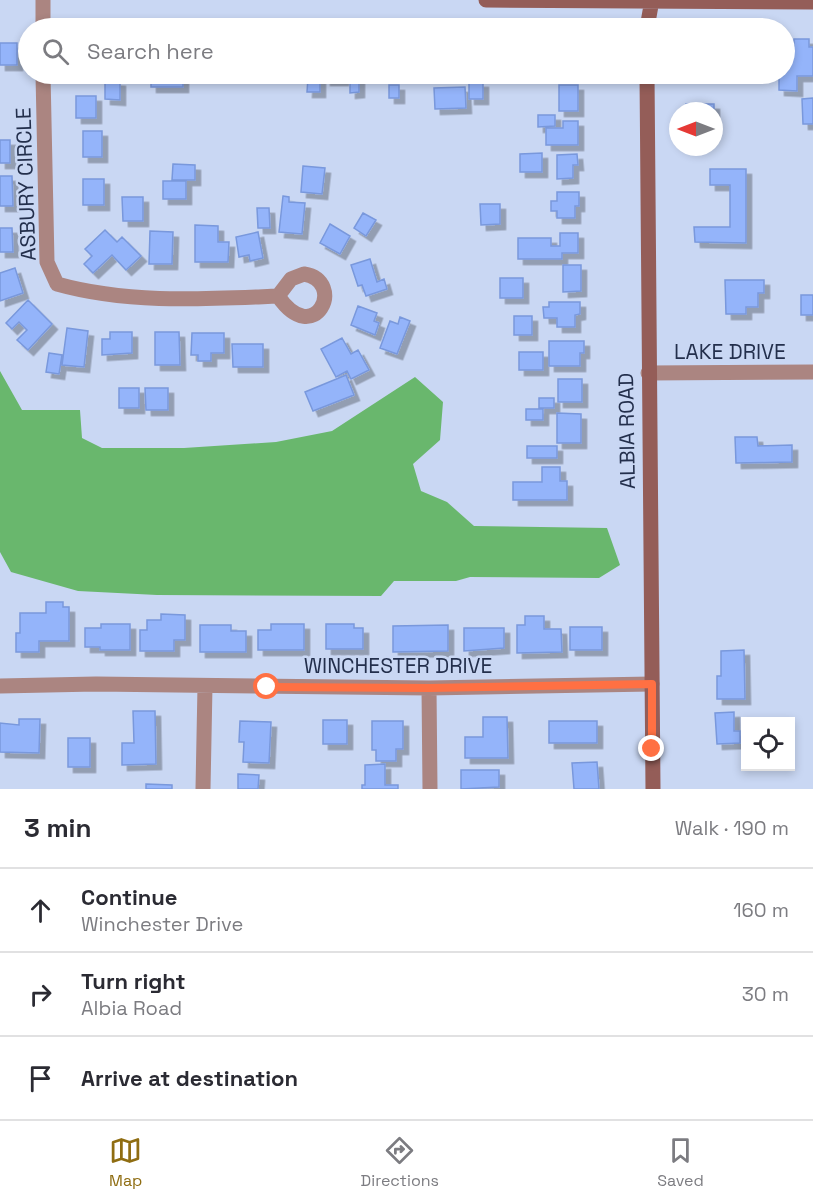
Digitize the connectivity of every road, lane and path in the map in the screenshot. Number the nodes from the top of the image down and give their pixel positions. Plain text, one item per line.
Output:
1 (43, 0) edge
2 (486, 0) edge
3 (652, 1) edge
4 (813, 2) edge
5 (43, 18) edge
6 (649, 18) edge
7 (44, 84) edge
8 (647, 84) edge
9 (279, 296) dead end
10 (813, 372) edge
11 (648, 373) junction
12 (652, 684) junction
13 (0, 686) edge
14 (205, 687) junction
15 (429, 688) junction
16 (203, 789) edge
17 (430, 789) edge
18 (653, 789) edge

1 - 5 street
2 - 3 street
3 - 4 street
3 - 6 street
7 - 9 street, ASBURY CIRCLE
8 - 11 street, ALBIA ROAD
10 - 11 street, LAKE DRIVE
11 - 12 street, ALBIA ROAD
12 - 15 street, WINCHESTER DRIVE
12 - 18 street, ALBIA ROAD
13 - 14 street, WINCHESTER DRIVE
14 - 15 street, WINCHESTER DRIVE
14 - 16 street
15 - 17 street

